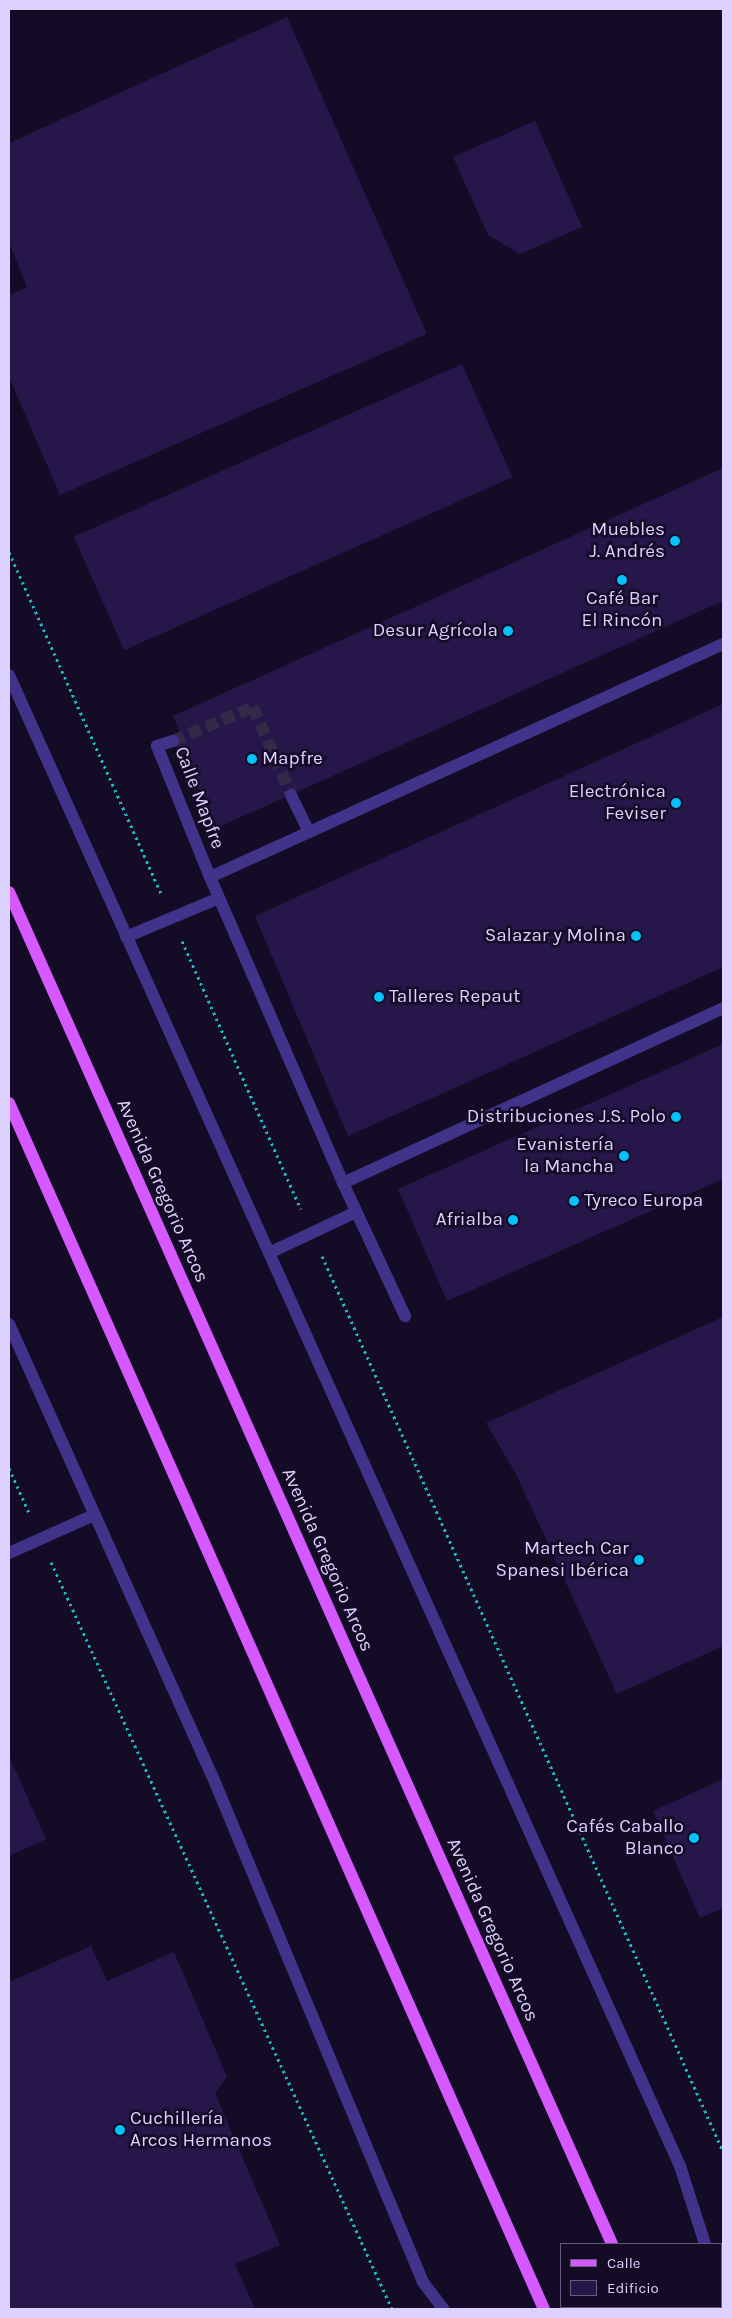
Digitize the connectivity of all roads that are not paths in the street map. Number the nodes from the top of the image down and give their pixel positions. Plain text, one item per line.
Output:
1 (723, 644) edge
2 (9, 675) edge
3 (173, 741) tunnel mouth
4 (292, 795) tunnel mouth
5 (309, 832) junction
6 (210, 877) junction
7 (9, 892) edge
8 (217, 899) junction
9 (126, 937) junction
10 (723, 1008) edge
11 (9, 1103) edge
12 (343, 1183) junction
13 (356, 1212) junction
14 (269, 1253) junction
15 (404, 1316) dead end
16 (9, 1324) edge
17 (94, 1515) junction
18 (9, 1553) edge
19 (612, 2243) edge
20 (705, 2243) edge
21 (443, 2309) edge
22 (544, 2309) edge

1 - 5 street
2 - 9 street
3 - 6 street, Calle Mapfre
4 - 5 street
5 - 6 street
6 - 8 street
7 - 19 main road, Avenida Gregorio Arcos
8 - 9 street
8 - 12 street
9 - 14 street
10 - 12 street
11 - 22 main road
12 - 13 street
13 - 14 street
13 - 15 street
14 - 20 street
16 - 17 street
17 - 18 street
17 - 21 street

